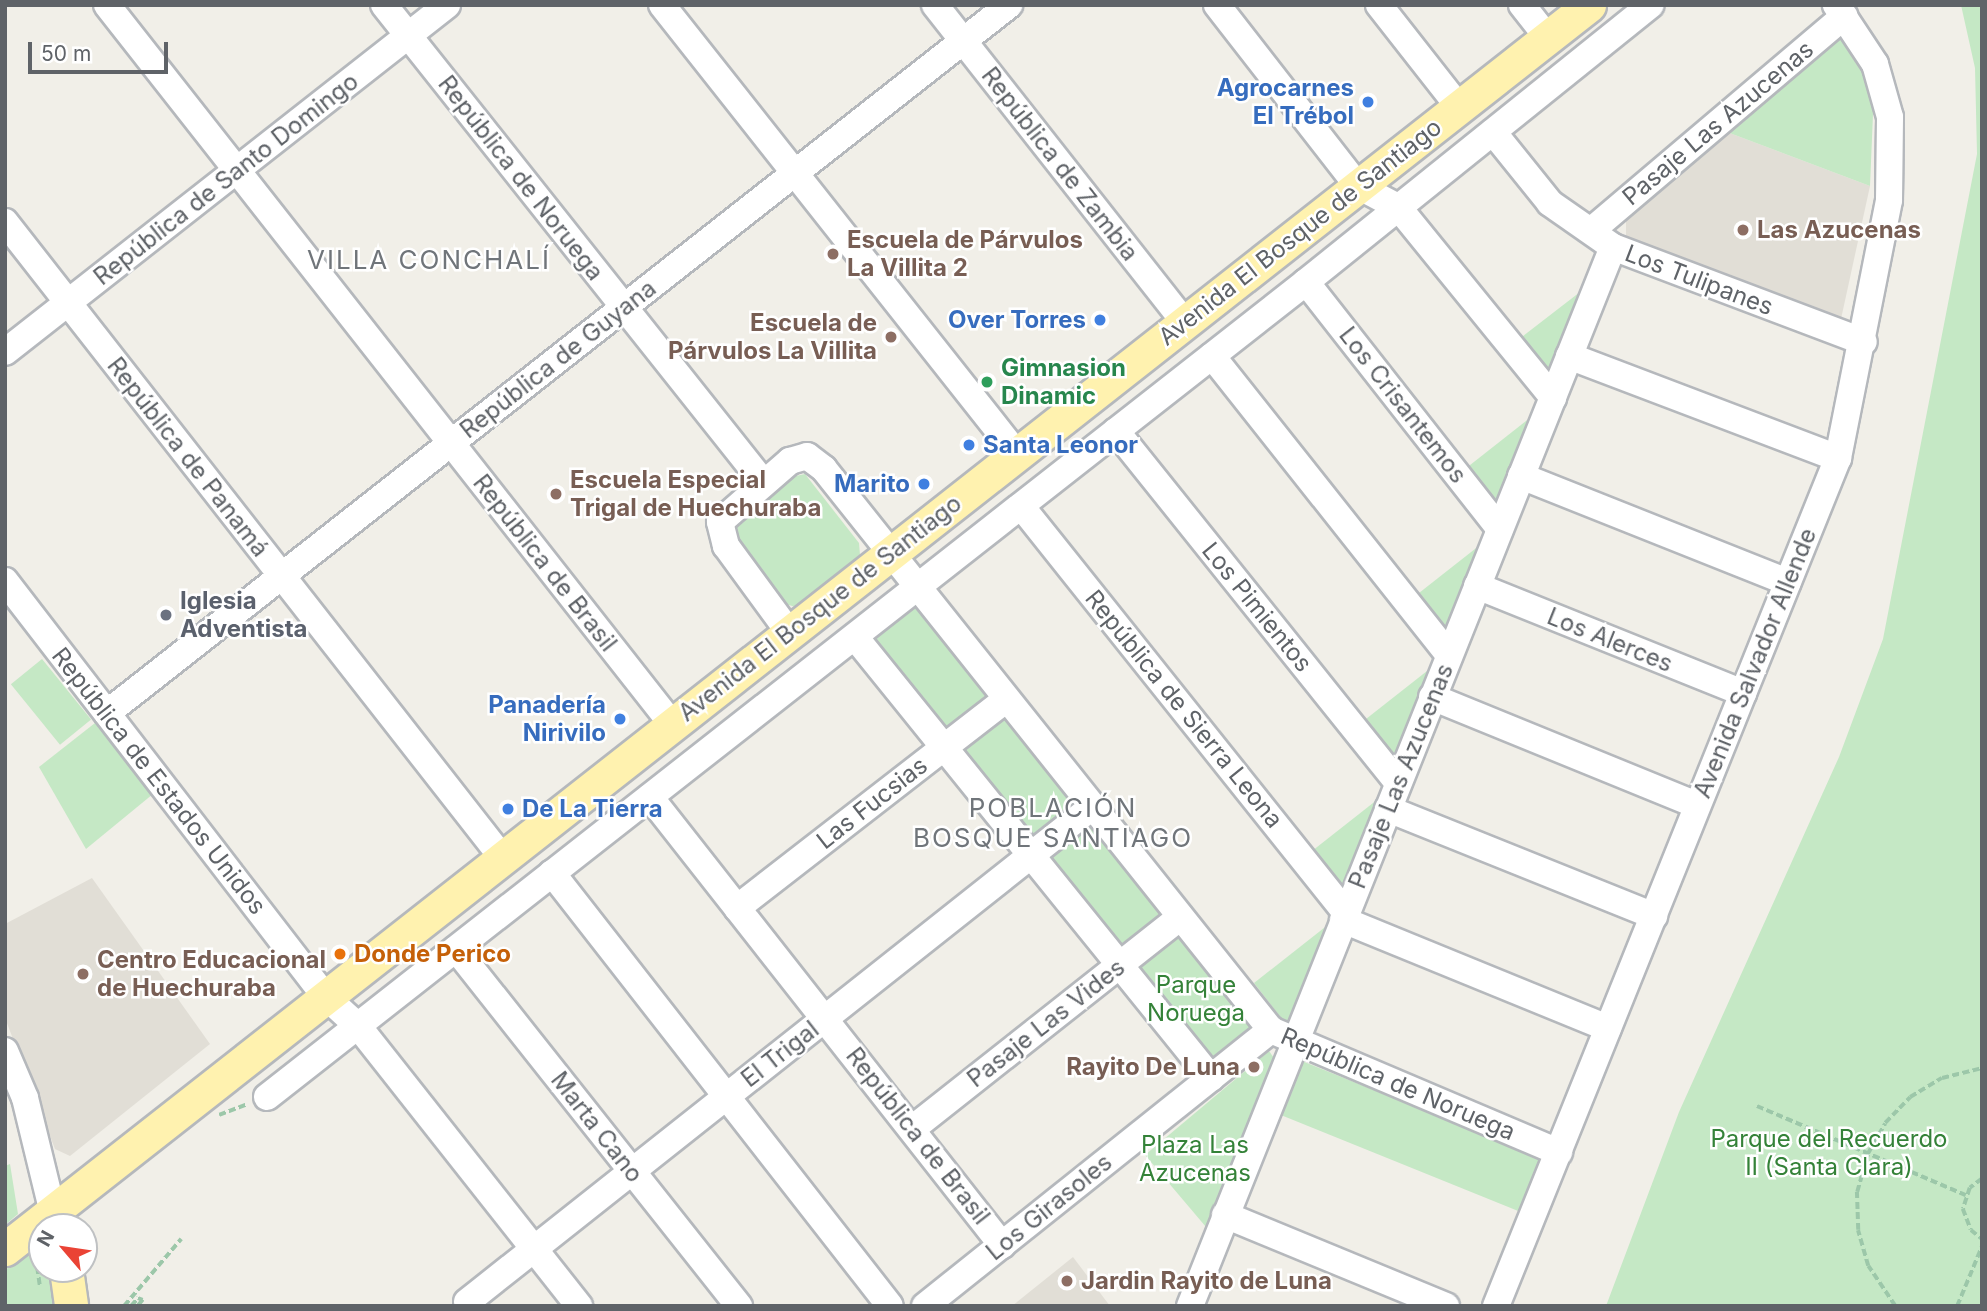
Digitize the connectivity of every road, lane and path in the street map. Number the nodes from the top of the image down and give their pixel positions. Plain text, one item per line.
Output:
1 (107, 5) edge
2 (384, 5) edge
3 (447, 5) edge
4 (662, 5) edge
5 (935, 5) edge
6 (1009, 5) edge
7 (1217, 5) edge
8 (1379, 5) edge
9 (1522, 5) edge
10 (1589, 5) edge
11 (1650, 5) edge
12 (1840, 10) edge
13 (408, 36) junction
14 (1548, 38) junction
15 (964, 41) junction
16 (1459, 107) junction
17 (1493, 132) junction
18 (237, 170) junction
19 (795, 173) junction
20 (1358, 186) junction
21 (1398, 207) junction
22 (5, 222) edge
23 (1592, 230) junction
24 (1613, 247) junction
25 (1306, 282) junction
26 (68, 303) junction
27 (624, 307) junction
28 (1185, 323) junction
29 (1864, 342) junction
30 (5, 352) edge
31 (1212, 356) junction
32 (1569, 356) junction
33 (1553, 398) junction
34 (1116, 431) junction
35 (451, 443) junction
36 (1017, 454) junction
37 (1838, 458) junction
38 (1521, 476) junction
39 (763, 482) junction
40 (1021, 506) junction
41 (1500, 529) junction
42 (890, 553) junction
43 (282, 576) junction
44 (5, 581) edge
45 (1788, 582) junction
46 (1477, 586) junction
47 (917, 588) junction
48 (789, 632) junction
49 (855, 636) junction
50 (1450, 655) junction
51 (1743, 693) junction
52 (1432, 697) junction
53 (1006, 699) junction
54 (107, 713) junction
55 (672, 724) junction
56 (944, 747) junction
57 (1398, 783) junction
58 (650, 797) junction
59 (1697, 805) junction
60 (1093, 807) junction
61 (1388, 809) junction
62 (501, 856) junction
63 (1031, 856) junction
64 (552, 873) junction
65 (737, 908) junction
66 (1345, 916) junction
67 (1654, 916) junction
68 (1180, 917) junction
69 (456, 949) junction
70 (1119, 965) junction
71 (324, 995) junction
72 (826, 1018) junction
73 (358, 1026) junction
74 (1608, 1028) junction
75 (1282, 1037) junction
76 (5, 1051) edge
77 (1982, 1068) edge
78 (1211, 1078) junction
79 (726, 1096) junction
80 (267, 1097) dead end
81 (1757, 1106) dead end
82 (912, 1129) junction
83 (1559, 1152) junction
84 (1868, 1153) junction
85 (632, 1171) junction
86 (1982, 1179) edge
87 (1966, 1195) junction
88 (53, 1213) edge
89 (63, 1213) edge
90 (1225, 1215) junction
91 (28, 1236) edge
92 (181, 1239) dead end
93 (1982, 1239) edge
94 (1002, 1245) junction
95 (1982, 1246) edge
96 (5, 1249) edge
97 (534, 1249) junction
98 (68, 1283) edge
99 (467, 1302) dead end
100 (71, 1306) edge
101 (124, 1306) edge
102 (131, 1306) edge
103 (138, 1306) edge
104 (579, 1306) edge
105 (739, 1306) edge
106 (890, 1306) edge
107 (925, 1306) edge
108 (1190, 1306) edge
109 (1446, 1306) edge
110 (1496, 1306) edge
111 (1895, 1306) edge
112 (1957, 1306) edge

1 - 18 street, República de Brasil
2 - 13 street, República de Noruega
3 - 13 street, República de Santo Domingo
4 - 19 street
5 - 15 street, República de Zambia
6 - 15 street, República de Guyana
7 - 20 street
8 - 16 street
9 - 14 street
10 - 14 main road, Avenida El Bosque de Santiago
11 - 17 street, Avenida El Bosque de Santiago
12 - 23 street, Pasaje Las Azucenas
12 - 29 street, Avenida Salvador Allende
13 - 18 street, República de Santo Domingo
13 - 27 street, República de Noruega
14 - 16 main road, Avenida El Bosque de Santiago
15 - 19 street, República de Guyana
15 - 28 street, República de Zambia
16 - 20 main road, Avenida El Bosque de Santiago
17 - 21 street, Avenida El Bosque de Santiago
17 - 23 street, Los Tulipanes
18 - 26 street, República de Santo Domingo
18 - 35 street, República de Brasil
19 - 27 street, República de Guyana
19 - 36 street
20 - 21 street
20 - 28 main road, Avenida El Bosque de Santiago
21 - 25 street, Avenida El Bosque de Santiago
21 - 33 street
22 - 26 street, República de Panamá
23 - 24 street, Los Tulipanes
24 - 29 street, Los Tulipanes
24 - 32 street, Pasaje Las Azucenas
25 - 31 street, Avenida El Bosque de Santiago
25 - 41 street, Los Crisantemos
26 - 30 street, República de Santo Domingo
26 - 43 street, República de Panamá
27 - 35 street, República de Guyana
27 - 39 street, República de Noruega
28 - 36 main road, Avenida El Bosque de Santiago
29 - 37 street, Avenida Salvador Allende
31 - 34 street, Avenida El Bosque de Santiago
31 - 50 street
32 - 33 street, Pasaje Las Azucenas
32 - 37 street
33 - 38 street, Pasaje Las Azucenas
34 - 40 street, Avenida El Bosque de Santiago
34 - 57 street, Los Pimientos
35 - 43 street, República de Guyana
35 - 55 street, República de Brasil
36 - 42 main road, Avenida El Bosque de Santiago
37 - 45 street, Avenida Salvador Allende
38 - 41 street, Pasaje Las Azucenas
38 - 45 street
39 - 42 street, República de Noruega
39 - 48 street, República de Noruega
40 - 47 street, Avenida El Bosque de Santiago
40 - 66 street, República de Sierra Leona
41 - 46 street, Pasaje Las Azucenas
42 - 47 street, República de Noruega
42 - 48 main road, Avenida El Bosque de Santiago
43 - 54 street, República de Guyana
43 - 62 street, República de Panamá
44 - 54 street, República de Estados Unidos
45 - 51 street, Avenida Salvador Allende
46 - 50 street, Pasaje Las Azucenas
46 - 51 street, Los Alerces
47 - 49 street, Avenida El Bosque de Santiago
47 - 53 street, República de Noruega
48 - 55 main road, Avenida El Bosque de Santiago
49 - 56 street
49 - 58 street, Avenida El Bosque de Santiago
50 - 52 street, Pasaje Las Azucenas
51 - 59 street, Avenida Salvador Allende
52 - 57 street, Pasaje Las Azucenas
52 - 59 street
53 - 56 street, Las Fucsias
53 - 60 street, República de Noruega
54 - 71 street, República de Estados Unidos
55 - 62 main road, Avenida El Bosque de Santiago
56 - 63 street
56 - 65 street, Las Fucsias
57 - 61 street, Pasaje Las Azucenas
58 - 64 street, Avenida El Bosque de Santiago
58 - 65 street, República de Brasil
59 - 67 street, Avenida Salvador Allende
60 - 63 street, El Trigal
60 - 68 street, República de Noruega
61 - 66 street, Pasaje Las Azucenas
61 - 67 street
62 - 71 main road, Avenida El Bosque de Santiago
63 - 70 street
63 - 72 street, El Trigal
64 - 69 street, Avenida El Bosque de Santiago
64 - 79 street
65 - 72 street, República de Brasil
66 - 74 street, República de Sierra Leona
66 - 75 street, Pasaje Las Azucenas
67 - 74 street, Avenida Salvador Allende
68 - 70 street, Pasaje Las Vides
68 - 75 street, República de Noruega
69 - 73 street, Avenida El Bosque de Santiago
69 - 85 street, Marta Cano
70 - 78 street
70 - 82 street, Pasaje Las Vides
71 - 73 street, República de Estados Unidos
71 - 89 main road, Avenida El Bosque de Santiago
72 - 79 street, El Trigal
72 - 82 street, República de Brasil
73 - 80 street, Avenida El Bosque de Santiago
73 - 97 street, República de Estados Unidos
74 - 83 street, Avenida Salvador Allende
75 - 78 street, Los Girasoles
75 - 83 street, República de Noruega
75 - 90 street, Pasaje Las Azucenas
76 - 88 street
77 - 84 path
78 - 94 street, Los Girasoles
79 - 85 street, El Trigal
79 - 106 street
81 - 84 path
82 - 94 street, República de Brasil
83 - 110 street, Avenida Salvador Allende
84 - 87 path
84 - 111 path
85 - 97 street, El Trigal
85 - 105 street, Marta Cano
86 - 87 path
87 - 93 path
90 - 108 street, Pasaje Las Azucenas
90 - 109 street
91 - 96 main road, Avenida El Bosque de Santiago
92 - 101 path
94 - 107 street, Los Girasoles
95 - 112 path
97 - 99 street, El Trigal
97 - 104 street, República de Estados Unidos
98 - 100 main road
102 - 103 path

